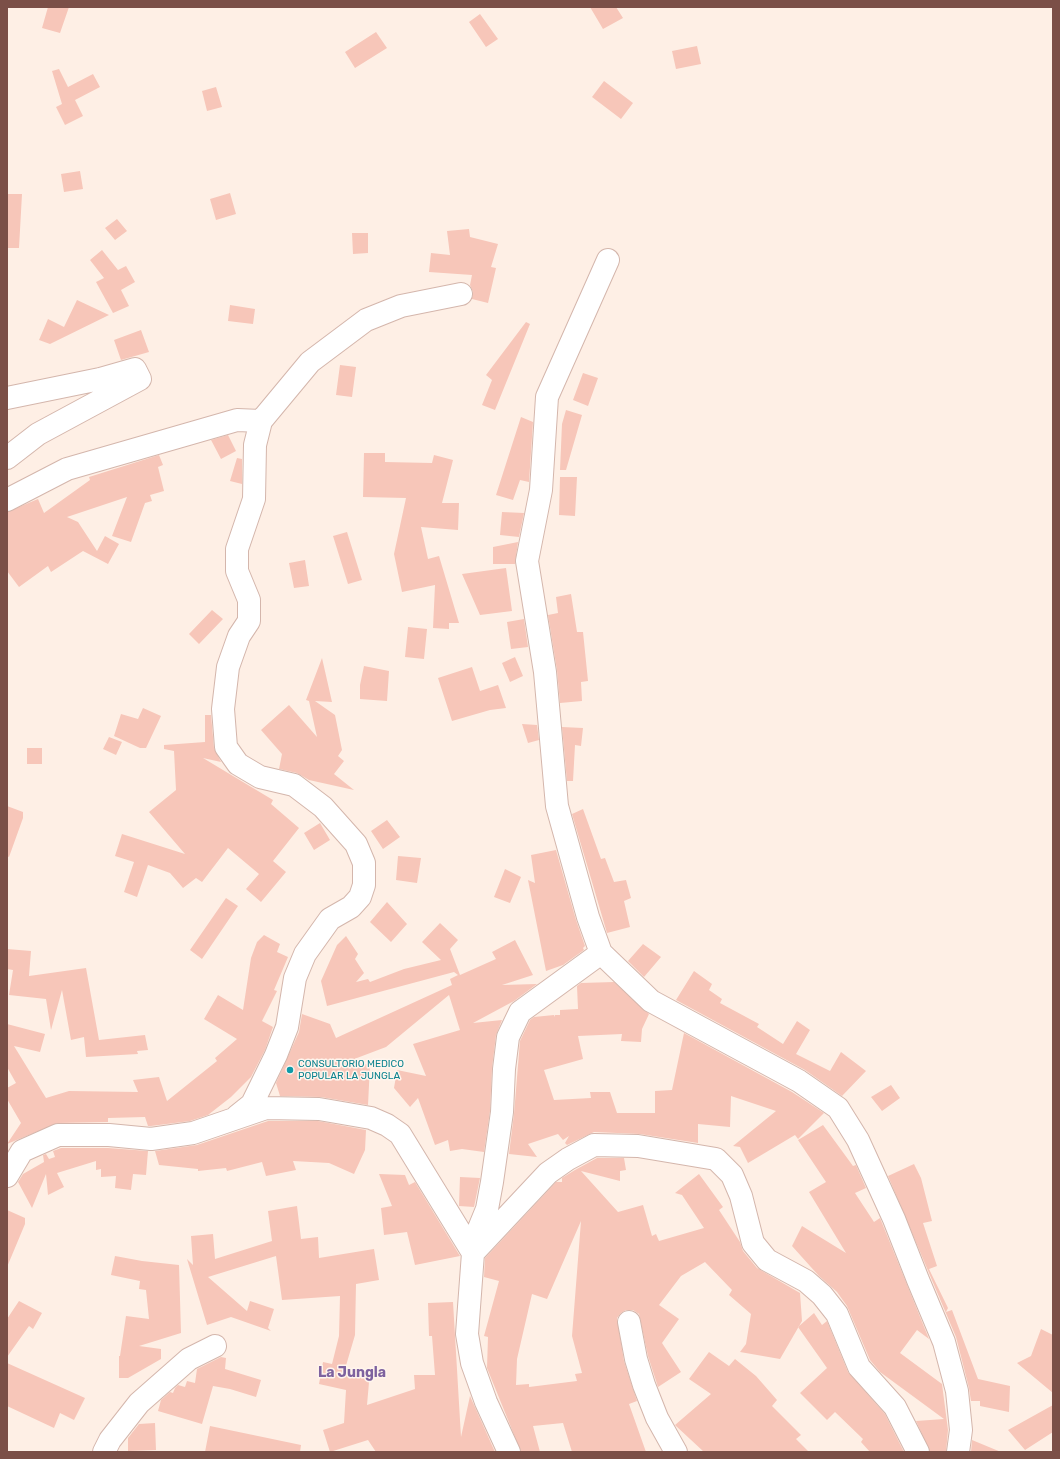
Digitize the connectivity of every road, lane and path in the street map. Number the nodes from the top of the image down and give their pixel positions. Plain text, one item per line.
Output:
1 (608, 260) dead end
2 (461, 294) dead end
3 (7, 398) edge
4 (262, 421) junction
5 (7, 458) edge
6 (7, 500) edge
7 (601, 953) junction
8 (237, 1116) junction
9 (7, 1176) edge
10 (473, 1253) junction
11 (629, 1322) dead end
12 (215, 1346) dead end
13 (676, 1448) edge
14 (104, 1452) edge
15 (509, 1452) edge
16 (918, 1452) edge
17 (958, 1452) edge

1 - 7 street
2 - 4 street
3 - 5 street
4 - 6 street
4 - 8 street
7 - 10 street
7 - 17 street
8 - 9 street
8 - 10 street
10 - 15 street
10 - 16 street
11 - 13 street
12 - 14 street

